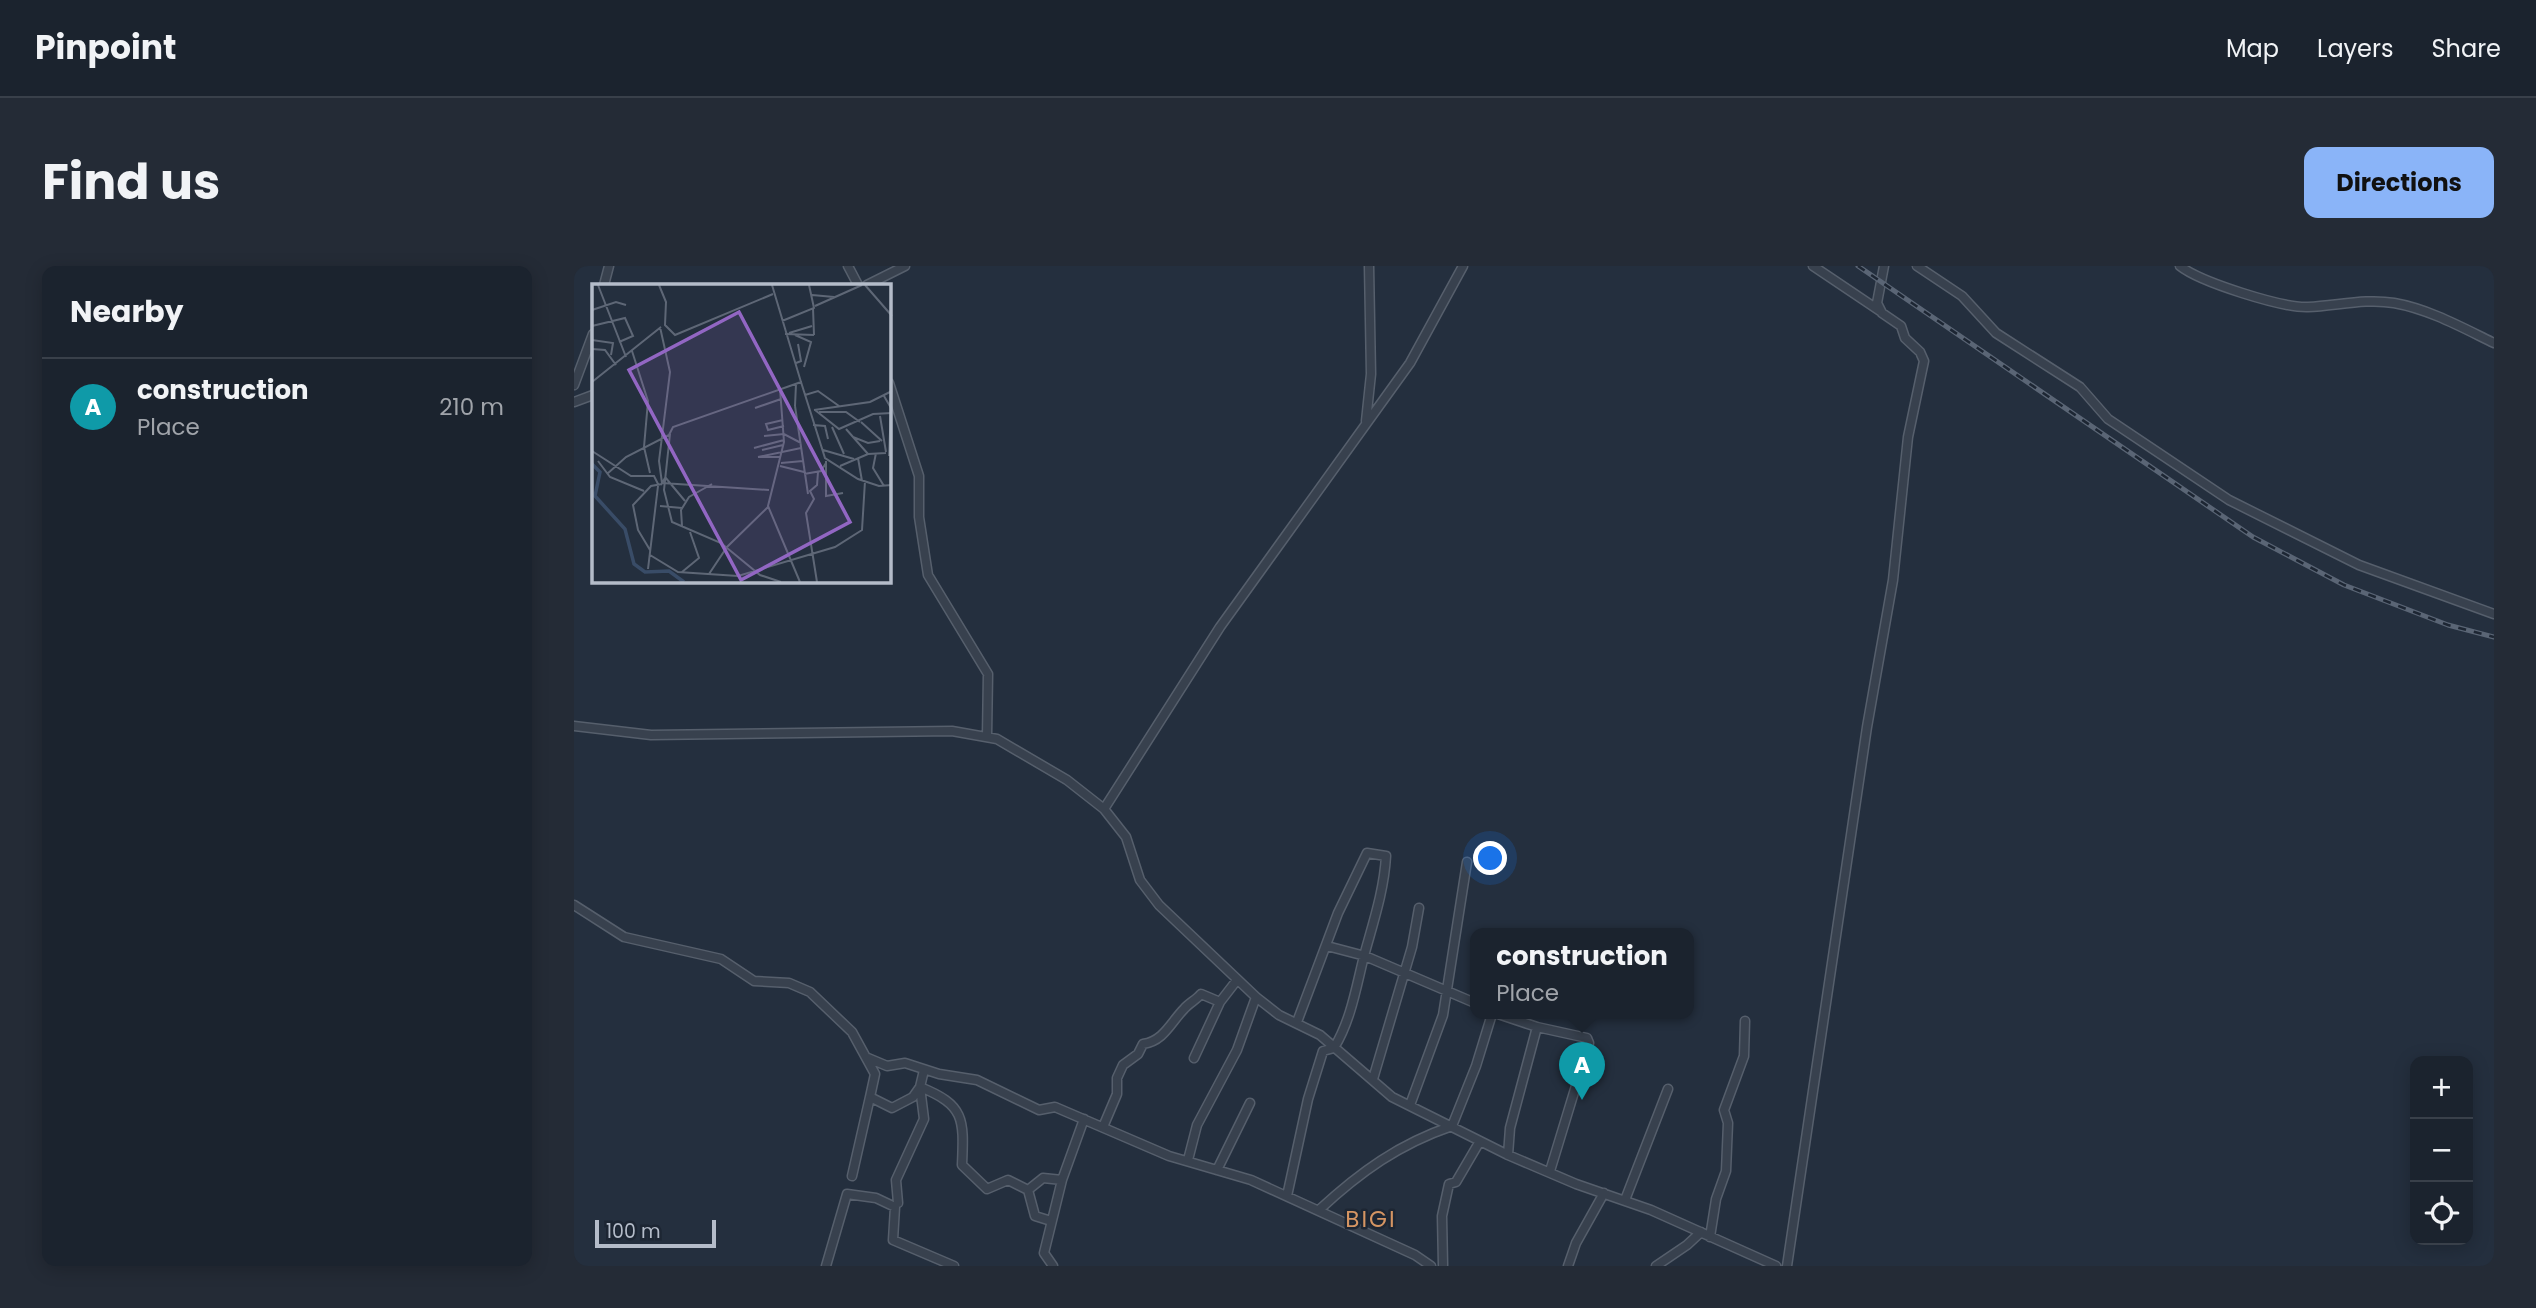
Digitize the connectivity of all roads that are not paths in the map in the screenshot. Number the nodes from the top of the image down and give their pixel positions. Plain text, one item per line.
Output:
1 (609, 266) edge
2 (848, 266) edge
3 (905, 266) edge
4 (1369, 266) edge
5 (1462, 266) edge
6 (1813, 266) edge
7 (1884, 266) edge
8 (1917, 266) edge
9 (2180, 266) edge
10 (604, 284) edge
11 (857, 284) edge
12 (869, 284) edge
13 (1882, 313) junction
14 (592, 337) edge
15 (2494, 343) edge
16 (574, 385) edge
17 (891, 389) edge
18 (592, 395) edge
19 (574, 402) edge
20 (1364, 427) junction
21 (2494, 614) edge
22 (574, 726) edge
23 (987, 736) junction
24 (1104, 809) junction
25 (1467, 862) dead end
26 (574, 905) edge
27 (1419, 908) dead end
28 (1327, 946) junction
29 (1365, 956) junction
30 (1403, 972) junction
31 (1237, 980) junction
32 (1446, 990) junction
33 (1255, 997) junction
34 (1470, 1001) edge
35 (1220, 1002) junction
36 (1490, 1019) edge
37 (1513, 1019) edge
38 (1297, 1021) junction
39 (1745, 1021) dead end
40 (1536, 1027) junction
41 (1334, 1048) junction
42 (868, 1058) junction
43 (1194, 1059) dead end
44 (924, 1070) junction
45 (1373, 1079) junction
46 (920, 1087) junction
47 (1668, 1088) dead end
48 (870, 1097) junction
49 (1250, 1103) dead end
50 (1410, 1105) junction
51 (1084, 1119) junction
52 (1452, 1126) junction
53 (1103, 1127) junction
54 (1480, 1141) junction
55 (1508, 1154) junction
56 (1188, 1160) junction
57 (1217, 1170) junction
58 (1550, 1171) junction
59 (852, 1176) dead end
60 (1062, 1180) junction
61 (1028, 1191) junction
62 (1604, 1193) junction
63 (1287, 1196) junction
64 (1625, 1200) junction
65 (898, 1203) dead end
66 (1319, 1210) junction
67 (1051, 1221) junction
68 (1701, 1232) junction
69 (1710, 1237) junction
70 (1431, 1265) edge
71 (826, 1266) edge
72 (954, 1266) edge
73 (1053, 1266) edge
74 (1445, 1266) edge
75 (1568, 1266) edge
76 (1656, 1266) edge
77 (1776, 1266) edge
78 (1787, 1266) edge

1 - 10 street
2 - 11 street
3 - 12 street
4 - 20 street
5 - 20 street
6 - 13 street
7 - 13 street
8 - 21 street
9 - 15 street
13 - 78 street
14 - 16 street
17 - 23 street
18 - 19 street
20 - 24 street
22 - 23 street
23 - 24 street
24 - 31 street
25 - 32 street
26 - 42 street
27 - 30 street
28 - 29 street
28 - 29 street
28 - 38 street
29 - 30 street
29 - 41 street
30 - 32 street
30 - 45 street
31 - 33 street
31 - 35 street
32 - 34 street
32 - 50 street
33 - 38 street
33 - 56 street
35 - 43 street
35 - 53 street
36 - 52 street
37 - 40 street
38 - 41 street
39 - 69 street
40 - 55 street
40 - 58 street
41 - 45 street
41 - 63 street
42 - 44 street
42 - 48 street
44 - 46 street
44 - 51 street
45 - 50 street
46 - 48 street
46 - 61 street
46 - 65 street
47 - 64 street
48 - 59 street
49 - 57 street
50 - 52 street
51 - 53 street
51 - 60 street
52 - 54 street
52 - 66 street
53 - 56 street
54 - 55 street
54 - 74 street
55 - 58 street
56 - 57 street
57 - 63 street
58 - 62 street
60 - 61 street
60 - 67 street
61 - 67 street
62 - 64 street
62 - 75 street
63 - 66 street
64 - 68 street
66 - 70 street
67 - 73 street
68 - 69 street
68 - 76 street
69 - 77 street
70 - 74 street
71 - 72 street

